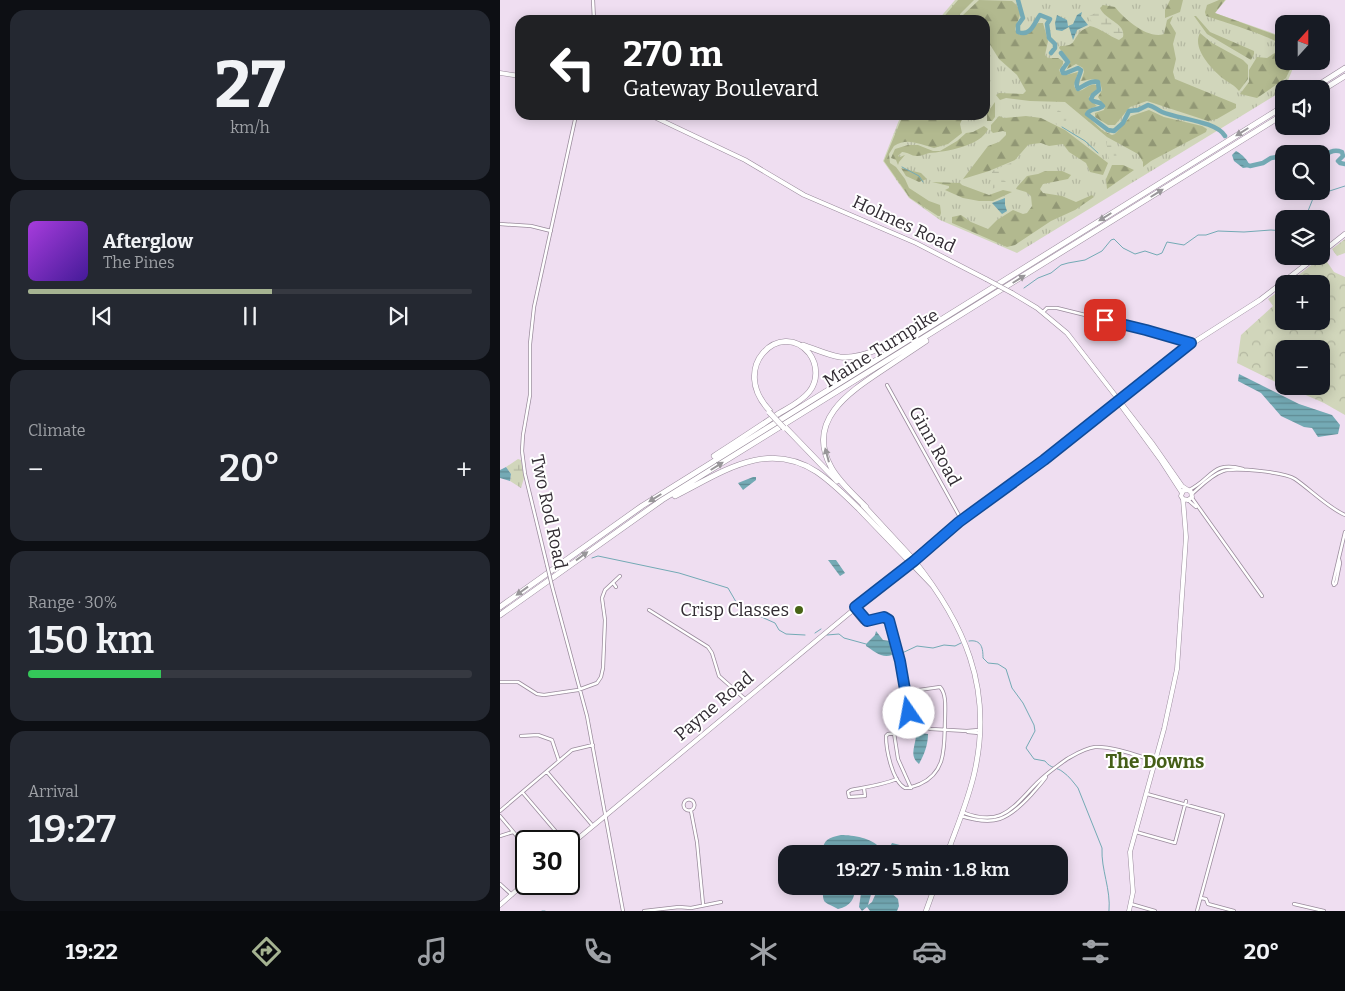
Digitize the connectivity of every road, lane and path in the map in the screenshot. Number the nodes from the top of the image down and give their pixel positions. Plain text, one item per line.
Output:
1 (593, 0) edge
2 (594, 15) edge
3 (1345, 68) edge
4 (500, 72) edge
5 (515, 75) edge
6 (1345, 76) edge
7 (1326, 80) edge
8 (1330, 85) edge
9 (1275, 112) edge
10 (575, 120) edge
11 (661, 120) edge
12 (1275, 120) edge
13 (500, 224) edge
14 (551, 231) junction
15 (1345, 234) edge
16 (1330, 246) edge
17 (1305, 265) edge
18 (977, 304) junction
19 (961, 306) junction
20 (1043, 312) junction
21 (1191, 343) junction
22 (887, 385) dead end
23 (1118, 400) junction
24 (770, 412) junction
25 (695, 472) junction
26 (1187, 495) junction
27 (863, 509) junction
28 (648, 510) junction
29 (1345, 515) edge
30 (961, 520) junction
31 (1345, 532) edge
32 (1339, 558) junction
33 (912, 561) junction
34 (620, 576) dead end
35 (613, 583) junction
36 (616, 587) dead end
37 (1262, 596) dead end
38 (500, 607) edge
39 (854, 609) junction
40 (649, 610) dead end
41 (500, 615) edge
42 (500, 682) edge
43 (580, 689) junction
44 (905, 692) junction
45 (745, 699) junction
46 (919, 726) junction
47 (944, 730) junction
48 (980, 731) junction
49 (894, 733) junction
50 (522, 736) dead end
51 (593, 745) junction
52 (559, 761) junction
53 (1155, 761) junction
54 (548, 772) junction
55 (897, 779) junction
56 (864, 788) junction
57 (911, 788) junction
58 (523, 792) junction
59 (1147, 794) junction
60 (1185, 803) junction
61 (500, 811) edge
62 (691, 811) junction
63 (961, 814) junction
64 (606, 815) junction
65 (500, 816) edge
66 (593, 826) junction
67 (555, 830) edge
68 (513, 832) junction
69 (1136, 832) junction
70 (515, 834) edge
71 (500, 836) edge
72 (580, 837) edge
73 (950, 845) edge
74 (500, 884) edge
75 (515, 892) edge
76 (512, 895) junction
77 (932, 895) edge
78 (1201, 898) junction
79 (721, 902) dead end
80 (703, 904) junction
81 (1131, 904) junction
82 (1294, 904) dead end
83 (500, 905) edge
84 (624, 911) edge
85 (644, 911) edge
86 (926, 911) edge
87 (1129, 911) edge
88 (1152, 911) edge
89 (1197, 911) edge
90 (1234, 911) edge
91 (1324, 911) edge

1 - 2 street
3 - 7 highway
4 - 5 street
6 - 8 highway
9 -> 19 highway, Maine Turnpike
10 - 14 street, Two Rod Road
11 - 20 street, Holmes Road, bridge
18 -> 12 highway, Maine Turnpike
13 - 14 street
14 - 43 street, Two Rod Road, bridge
15 - 16 main road
17 - 21 main road, Payne Road
27 -> 18 highway
28 -> 18 highway, Maine Turnpike
19 - 24 highway
19 - 25 highway, Maine Turnpike
20 - 21 street
20 - 23 street, Holmes Road
21 - 23 main road, Payne Road
22 - 30 street, Ginn Road
23 - 26 street, Holmes Road
23 - 30 main road, Payne Road
24 - 25 highway
24 - 27 highway, bridge
25 -> 38 highway, Maine Turnpike
26 - 29 street
26 - 37 street
26 - 53 street
27 - 28 highway
27 - 33 highway
41 -> 28 highway, Maine Turnpike
30 - 33 main road, Payne Road
31 - 32 street
32 - 32 street
33 - 39 street, Payne Road
33 - 48 main road
34 - 35 street
35 - 36 street
35 - 43 street
39 - 44 street
39 - 45 street, Payne Road
40 - 45 street
42 - 43 street
43 - 51 street, Two Rod Road
44 - 46 street
44 - 47 street
45 - 64 street, Payne Road
46 - 47 street
46 - 49 street
47 - 48 street
47 - 57 street
48 - 63 main road
49 - 55 street
49 - 57 street
50 - 52 street
51 - 52 street
51 - 64 street, Two Rod Road
52 - 54 street
53 - 59 street
53 - 63 street
54 - 58 street
54 - 66 street
55 - 56 street
55 - 57 street
56 - 56 street
58 - 61 street
58 - 67 street
59 - 60 street
59 - 69 street
60 - 69 street
60 - 78 street
62 - 62 street
62 - 80 street
63 - 73 main road
64 - 66 street, Payne Road
64 - 84 street, Two Rod Road
65 - 68 street
66 - 72 street, Payne Road
68 - 70 street
68 - 71 street
69 - 81 street
74 - 76 street
75 - 76 street
76 - 83 street
77 - 86 main road
78 - 89 street
78 - 90 street
79 - 80 street
80 - 85 street
81 - 87 street
81 - 88 street
82 - 91 street

